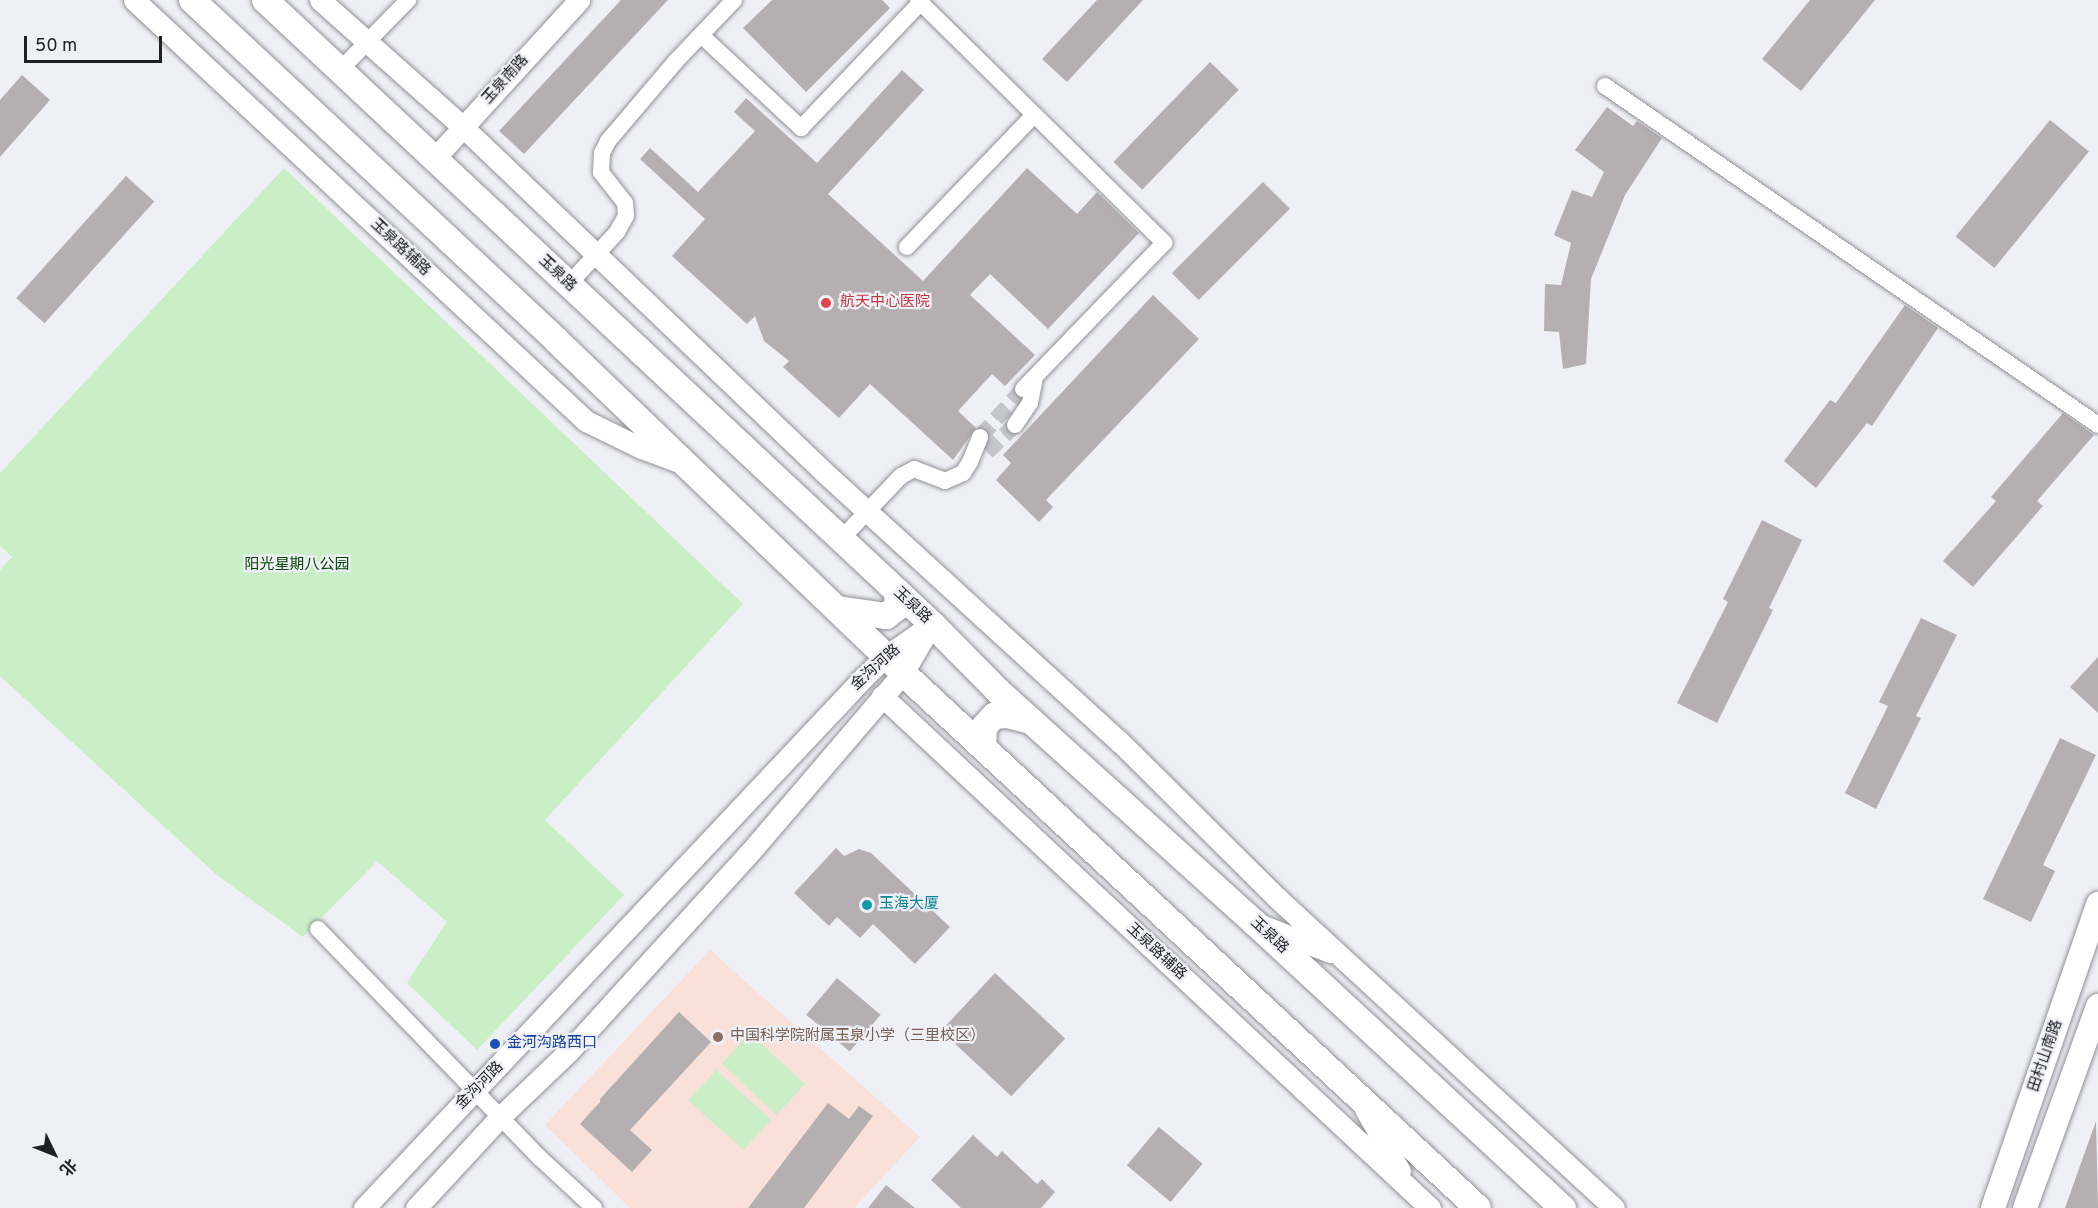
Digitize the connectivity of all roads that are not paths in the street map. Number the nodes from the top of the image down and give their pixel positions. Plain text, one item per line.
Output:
1 (134, 0) edge
2 (192, 0) edge
3 (265, 0) edge
4 (320, 0) edge
5 (408, 0) edge
6 (579, 0) edge
7 (734, 0) edge
8 (919, 1) edge
9 (701, 35) junction
10 (368, 42) junction
11 (340, 70) junction
12 (1605, 86) dead end
13 (1034, 115) junction
14 (463, 127) junction
15 (434, 160) junction
16 (907, 247) dead end
17 (596, 255) junction
18 (568, 285) junction
19 (1035, 376) junction
20 (1023, 389) tunnel mouth
21 (1015, 425) tunnel mouth
22 (2098, 425) edge
23 (984, 445) tunnel mouth
24 (686, 464) junction
25 (867, 512) junction
26 (841, 539) junction
27 (897, 591) junction
28 (838, 609) junction
29 (932, 624) junction
30 (895, 664) junction
31 (882, 696) junction
32 (1032, 721) junction
33 (983, 747) junction
34 (2098, 904) edge
35 (1255, 923) junction
36 (318, 929) dead end
37 (1342, 957) junction
38 (2098, 1006) edge
39 (474, 1090) junction
40 (1361, 1101) junction
41 (500, 1117) junction
42 (1410, 1190) junction
43 (364, 1208) edge
44 (416, 1208) edge
45 (594, 1208) edge
46 (1430, 1208) edge
47 (1478, 1208) edge
48 (1563, 1208) edge
49 (1614, 1208) edge
50 (1993, 1208) edge
51 (2025, 1208) edge

1 - 24 street, 玉泉路辅路
2 - 24 main road
3 - 11 main road, 玉泉路
4 - 10 street
5 - 10 street
6 - 14 street, 玉泉南路
7 - 9 street
8 - 9 street
8 - 13 street
9 - 17 street
10 - 11 street
10 - 14 street
11 - 15 main road, 玉泉路
12 - 22 street
13 - 16 street
13 - 19 street
14 - 15 street, 玉泉南路
14 - 17 street
15 - 18 main road, 玉泉路
17 - 18 street
17 - 25 street
18 - 26 main road, 玉泉路
19 - 20 street
19 - 21 street
23 - 25 street
24 - 28 main road
25 - 26 street
25 - 37 street
26 - 27 main road, 玉泉路
27 - 28 main road
27 - 29 main road, 玉泉路
28 - 30 main road
29 - 30 street, 金沟河路
29 - 32 main road, 玉泉路
30 - 31 street, 金沟河路
30 - 33 main road
30 - 39 street, 金沟河路
31 - 41 street, 金沟河路
31 - 42 street, 玉泉路辅路
32 - 33 main road
32 - 35 main road, 玉泉路
33 - 40 main road
34 - 50 main road, 田村山南路
35 - 37 street
35 - 48 main road, 玉泉路
36 - 39 street
37 - 49 street
38 - 51 main road, 田村山南路
39 - 41 street
39 - 43 street, 金沟河路
40 - 42 street
40 - 47 main road
41 - 44 street, 金沟河路
41 - 45 street
42 - 46 street, 玉泉路辅路

